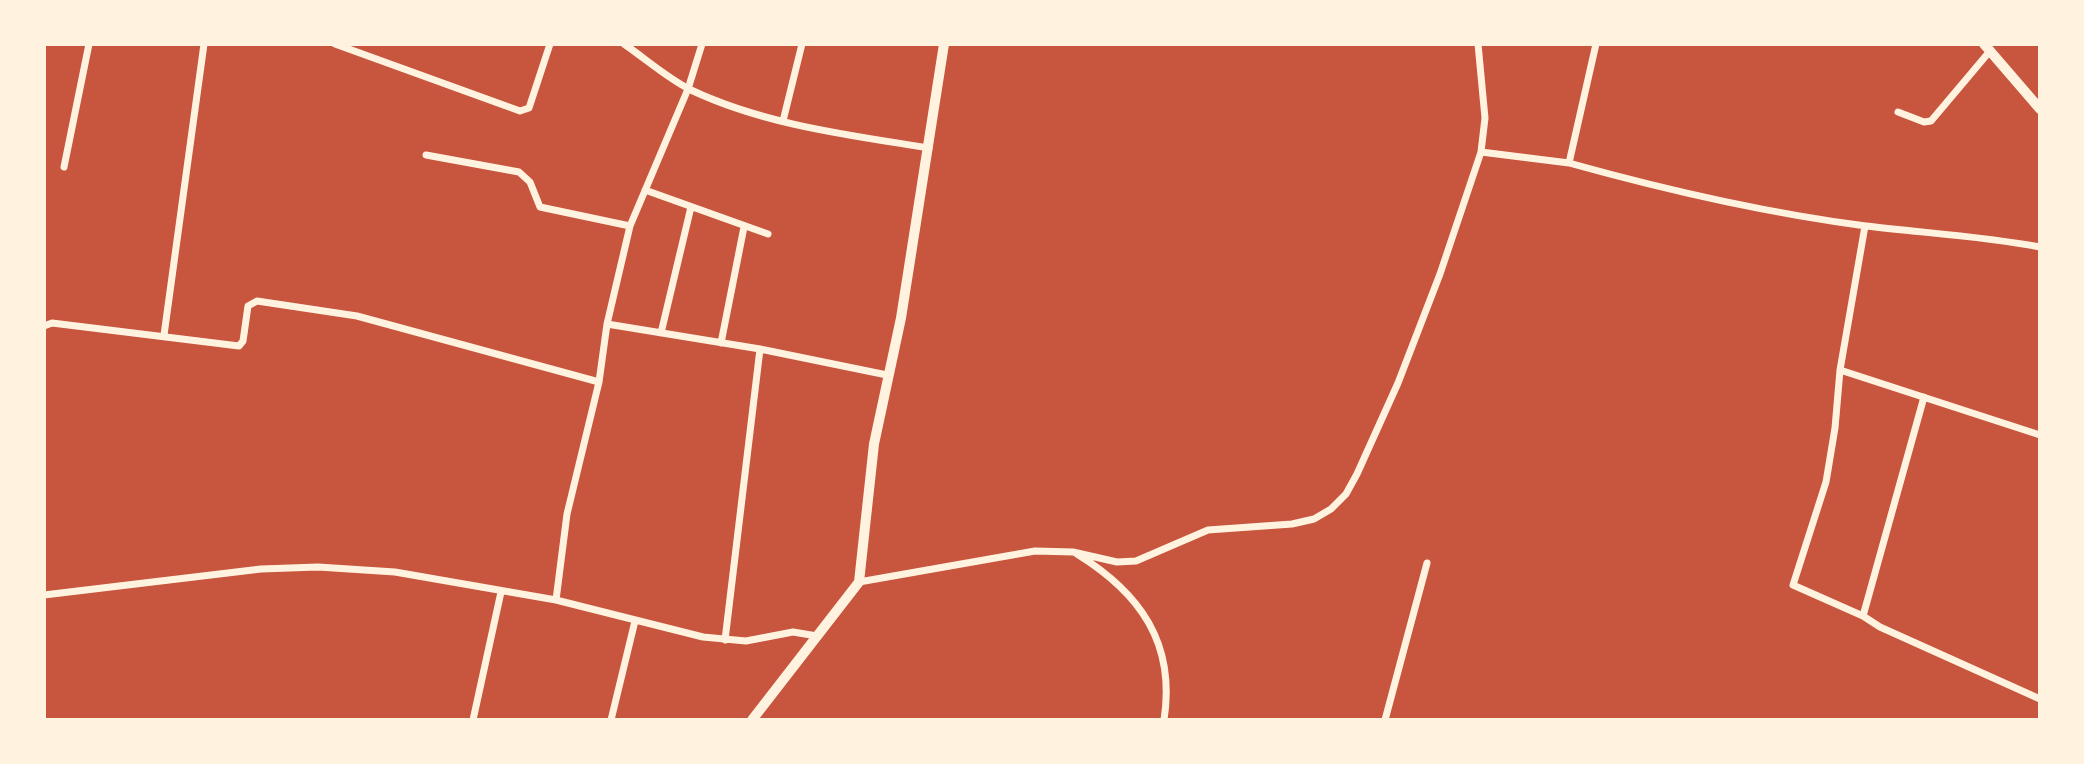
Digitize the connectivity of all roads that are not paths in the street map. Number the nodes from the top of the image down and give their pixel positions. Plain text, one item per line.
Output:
1 (89, 44) edge
2 (204, 44) edge
3 (335, 44) edge
4 (551, 44) edge
5 (624, 44) edge
6 (702, 44) edge
7 (802, 44) edge
8 (944, 44) edge
9 (1478, 44) edge
10 (1596, 44) edge
11 (1987, 48) edge
12 (688, 89) junction
13 (2040, 109) edge
14 (1898, 112) dead end
15 (783, 121) junction
16 (929, 148) junction
17 (1481, 152) junction
18 (426, 155) dead end
19 (1569, 163) junction
20 (64, 167) dead end
21 (645, 190) junction
22 (691, 207) junction
23 (630, 226) junction
24 (1865, 226) junction
25 (744, 227) junction
26 (768, 234) dead end
27 (2040, 247) edge
28 (607, 324) junction
29 (44, 326) edge
30 (661, 333) junction
31 (164, 335) junction
32 (722, 343) junction
33 (760, 349) junction
34 (1840, 370) junction
35 (887, 375) junction
36 (599, 382) junction
37 (1924, 397) junction
38 (2040, 435) edge
39 (1073, 552) junction
40 (1427, 563) dead end
41 (859, 582) junction
42 (501, 592) junction
43 (44, 595) edge
44 (556, 600) junction
45 (1863, 616) junction
46 (635, 621) junction
47 (817, 636) junction
48 (726, 640) junction
49 (2040, 699) edge
50 (473, 720) edge
51 (611, 720) edge
52 (752, 720) edge
53 (1164, 720) edge
54 (1385, 720) edge

1 - 20 street
2 - 31 street
3 - 4 street
5 - 12 street
6 - 12 street
7 - 15 street
8 - 16 street
9 - 17 street
10 - 19 street
11 - 13 street
11 - 14 street
12 - 15 street
12 - 21 street
15 - 16 street
16 - 35 street
17 - 19 street
17 - 39 street
18 - 23 street
19 - 24 street
21 - 22 street
21 - 23 street
22 - 25 street
22 - 30 street
23 - 28 street
24 - 27 street
24 - 34 street
25 - 26 street
25 - 32 street
28 - 30 street
28 - 36 street
29 - 31 street
30 - 32 street
31 - 36 street
32 - 33 street
33 - 35 street
33 - 48 street
34 - 37 street
34 - 45 street
35 - 41 street
36 - 44 street
37 - 38 street
37 - 45 street
39 - 41 street
39 - 53 street
40 - 54 street
41 - 47 street
42 - 43 street
42 - 44 street
42 - 50 street
44 - 46 street
45 - 49 street
46 - 48 street
46 - 51 street
47 - 48 street
47 - 52 street

